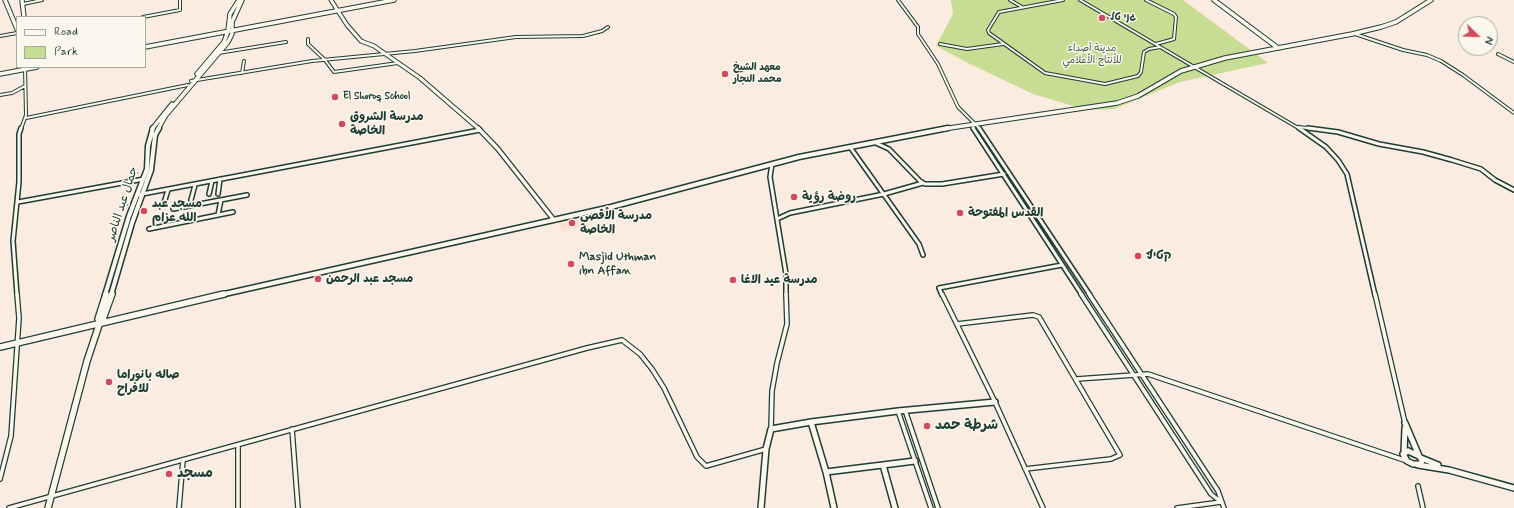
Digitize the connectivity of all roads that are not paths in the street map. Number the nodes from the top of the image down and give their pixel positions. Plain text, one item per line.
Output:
1 (5, 0) edge
2 (42, 0) edge
3 (180, 0) edge
4 (239, 0) edge
5 (242, 0) edge
6 (331, 0) edge
7 (394, 0) edge
8 (898, 0) edge
9 (1010, 0) edge
10 (1063, 0) edge
11 (1080, 0) edge
12 (1146, 0) edge
13 (1214, 0) edge
14 (1431, 0) edge
15 (23, 2) edge
16 (1022, 7) junction
17 (338, 11) junction
18 (24, 16) edge
19 (146, 16) edge
20 (16, 26) edge
21 (608, 27) dead end
22 (230, 31) junction
23 (16, 33) edge
24 (1355, 34) junction
25 (0, 36) edge
26 (308, 39) dead end
27 (286, 42) dead end
28 (940, 44) dead end
29 (1003, 44) junction
30 (1156, 44) junction
31 (146, 47) edge
32 (1160, 47) junction
33 (1278, 48) junction
34 (219, 53) junction
35 (214, 54) junction
36 (386, 54) junction
37 (1498, 54) dead end
38 (325, 60) junction
39 (244, 61) dead end
40 (1514, 62) edge
41 (398, 63) junction
42 (1194, 67) junction
43 (25, 68) edge
44 (242, 72) junction
45 (0, 74) edge
46 (191, 82) junction
47 (25, 86) junction
48 (0, 95) edge
49 (1514, 113) edge
50 (26, 118) junction
51 (974, 124) junction
52 (1296, 127) junction
53 (480, 130) junction
54 (872, 142) junction
55 (850, 147) junction
56 (772, 164) junction
57 (1003, 174) junction
58 (1009, 174) junction
59 (144, 179) junction
60 (220, 179) junction
61 (212, 181) junction
62 (923, 183) junction
63 (195, 185) junction
64 (168, 190) junction
65 (1514, 190) edge
66 (143, 194) junction
67 (209, 194) dead end
68 (218, 194) dead end
69 (884, 194) junction
70 (137, 195) junction
71 (247, 195) dead end
72 (191, 200) dead end
73 (221, 200) junction
74 (18, 202) junction
75 (164, 203) dead end
76 (173, 209) dead end
77 (233, 212) dead end
78 (218, 215) junction
79 (777, 219) junction
80 (554, 220) junction
81 (149, 229) dead end
82 (923, 255) dead end
83 (1062, 265) junction
84 (100, 322) junction
85 (957, 324) junction
86 (17, 343) junction
87 (0, 348) edge
88 (1141, 373) junction
89 (1134, 374) junction
90 (1077, 379) junction
91 (994, 402) junction
92 (905, 410) junction
93 (898, 411) junction
94 (811, 422) junction
95 (1405, 423) junction
96 (292, 429) junction
97 (771, 429) junction
98 (238, 445) junction
99 (766, 449) junction
100 (1403, 453) junction
101 (1420, 457) junction
102 (1397, 458) junction
103 (183, 460) junction
104 (915, 461) junction
105 (1408, 462) junction
106 (882, 465) junction
107 (1418, 465) junction
108 (1025, 469) junction
109 (1450, 470) junction
110 (826, 472) junction
111 (0, 479) edge
112 (1418, 486) dead end
113 (1514, 488) edge
114 (51, 496) junction
115 (1221, 502) junction
116 (9, 508) edge
117 (48, 508) edge
118 (179, 508) edge
119 (238, 508) edge
120 (298, 508) edge
121 (761, 508) edge
122 (834, 508) edge
123 (895, 508) edge
124 (931, 508) edge
125 (938, 508) edge
126 (1043, 508) edge
127 (1177, 508) edge
128 (1224, 508) edge
129 (1423, 508) edge

1 - 20 main road
2 - 15 street
3 - 19 street
4 - 22 main road, جمال عبد الناصر
5 - 22 main road, جمال عبد الناصر
6 - 17 street
7 - 17 main road
8 - 51 street
9 - 16 street
10 - 16 street
11 - 30 street
12 - 30 street
13 - 33 main road
14 - 24 main road
15 - 18 main road
16 - 29 street
17 - 22 main road
17 - 36 street
21 - 36 street
22 - 31 main road
22 - 34 main road, جمال عبد الناصر
22 - 35 main road, جمال عبد الناصر
23 - 25 street
24 - 33 main road
24 - 49 street
26 - 38 street
27 - 34 street
28 - 29 street
29 - 32 street
30 - 32 street
32 - 42 street
33 - 42 main road
34 - 35 street
34 - 46 main road, جمال عبد الناصر
35 - 46 main road, جمال عبد الناصر
36 - 38 street
36 - 41 street
37 - 40 street
38 - 41 street
38 - 44 street
39 - 44 street
41 - 53 street
42 - 51 main road
42 - 52 street
43 - 45 main road
43 - 47 street
44 - 46 street
46 - 50 street
46 - 59 main road, جمال عبد الناصر
46 - 66 main road, جمال عبد الناصر
47 - 48 street
47 - 50 street
50 - 74 street
51 - 54 main road
51 - 57 street
51 - 58 street
52 - 65 street
52 - 95 street
53 - 60 street
53 - 80 street
54 - 55 main road
54 - 62 street
55 - 56 main road
55 - 69 street
56 - 79 street
56 - 80 main road
57 - 58 street
57 - 62 street
57 - 83 street
58 - 88 street
59 - 70 main road, جمال عبد الناصر
59 - 74 street
60 - 61 street
60 - 68 street
61 - 63 street
61 - 67 street
62 - 69 street
63 - 64 street
63 - 72 street
64 - 66 street
64 - 75 street
66 - 70 street
66 - 84 main road, جمال عبد الناصر
69 - 79 street
69 - 82 street
70 - 84 main road, جمال عبد الناصر
71 - 73 street
73 - 76 street
73 - 78 street
74 - 86 street
77 - 78 street
78 - 81 street
79 - 97 street
80 - 84 main road
83 - 85 street
83 - 89 street
84 - 86 main road
84 - 114 main road, جمال عبد الناصر
85 - 90 street
85 - 91 street
86 - 87 main road
86 - 111 street
88 - 89 street
88 - 102 street
88 - 115 street
89 - 90 street
89 - 115 street
90 - 108 street
91 - 92 street
91 - 108 street
92 - 93 street
92 - 125 street
93 - 94 street
93 - 104 street
94 - 97 street
94 - 110 street
95 - 100 street
95 - 101 street
96 - 98 street
96 - 99 street
96 - 120 street
97 - 99 street
98 - 103 street
98 - 119 street
99 - 121 street
100 - 101 street
100 - 102 street
100 - 105 street
101 - 107 street
101 - 109 street
102 - 105 street
103 - 114 street
103 - 118 street
104 - 106 street
104 - 124 street
105 - 107 street
106 - 110 street
106 - 123 street
107 - 109 street
108 - 126 street
109 - 113 street
110 - 122 street
112 - 129 street
114 - 116 street
114 - 117 main road, جمال عبد الناصر
115 - 127 street
115 - 128 street

